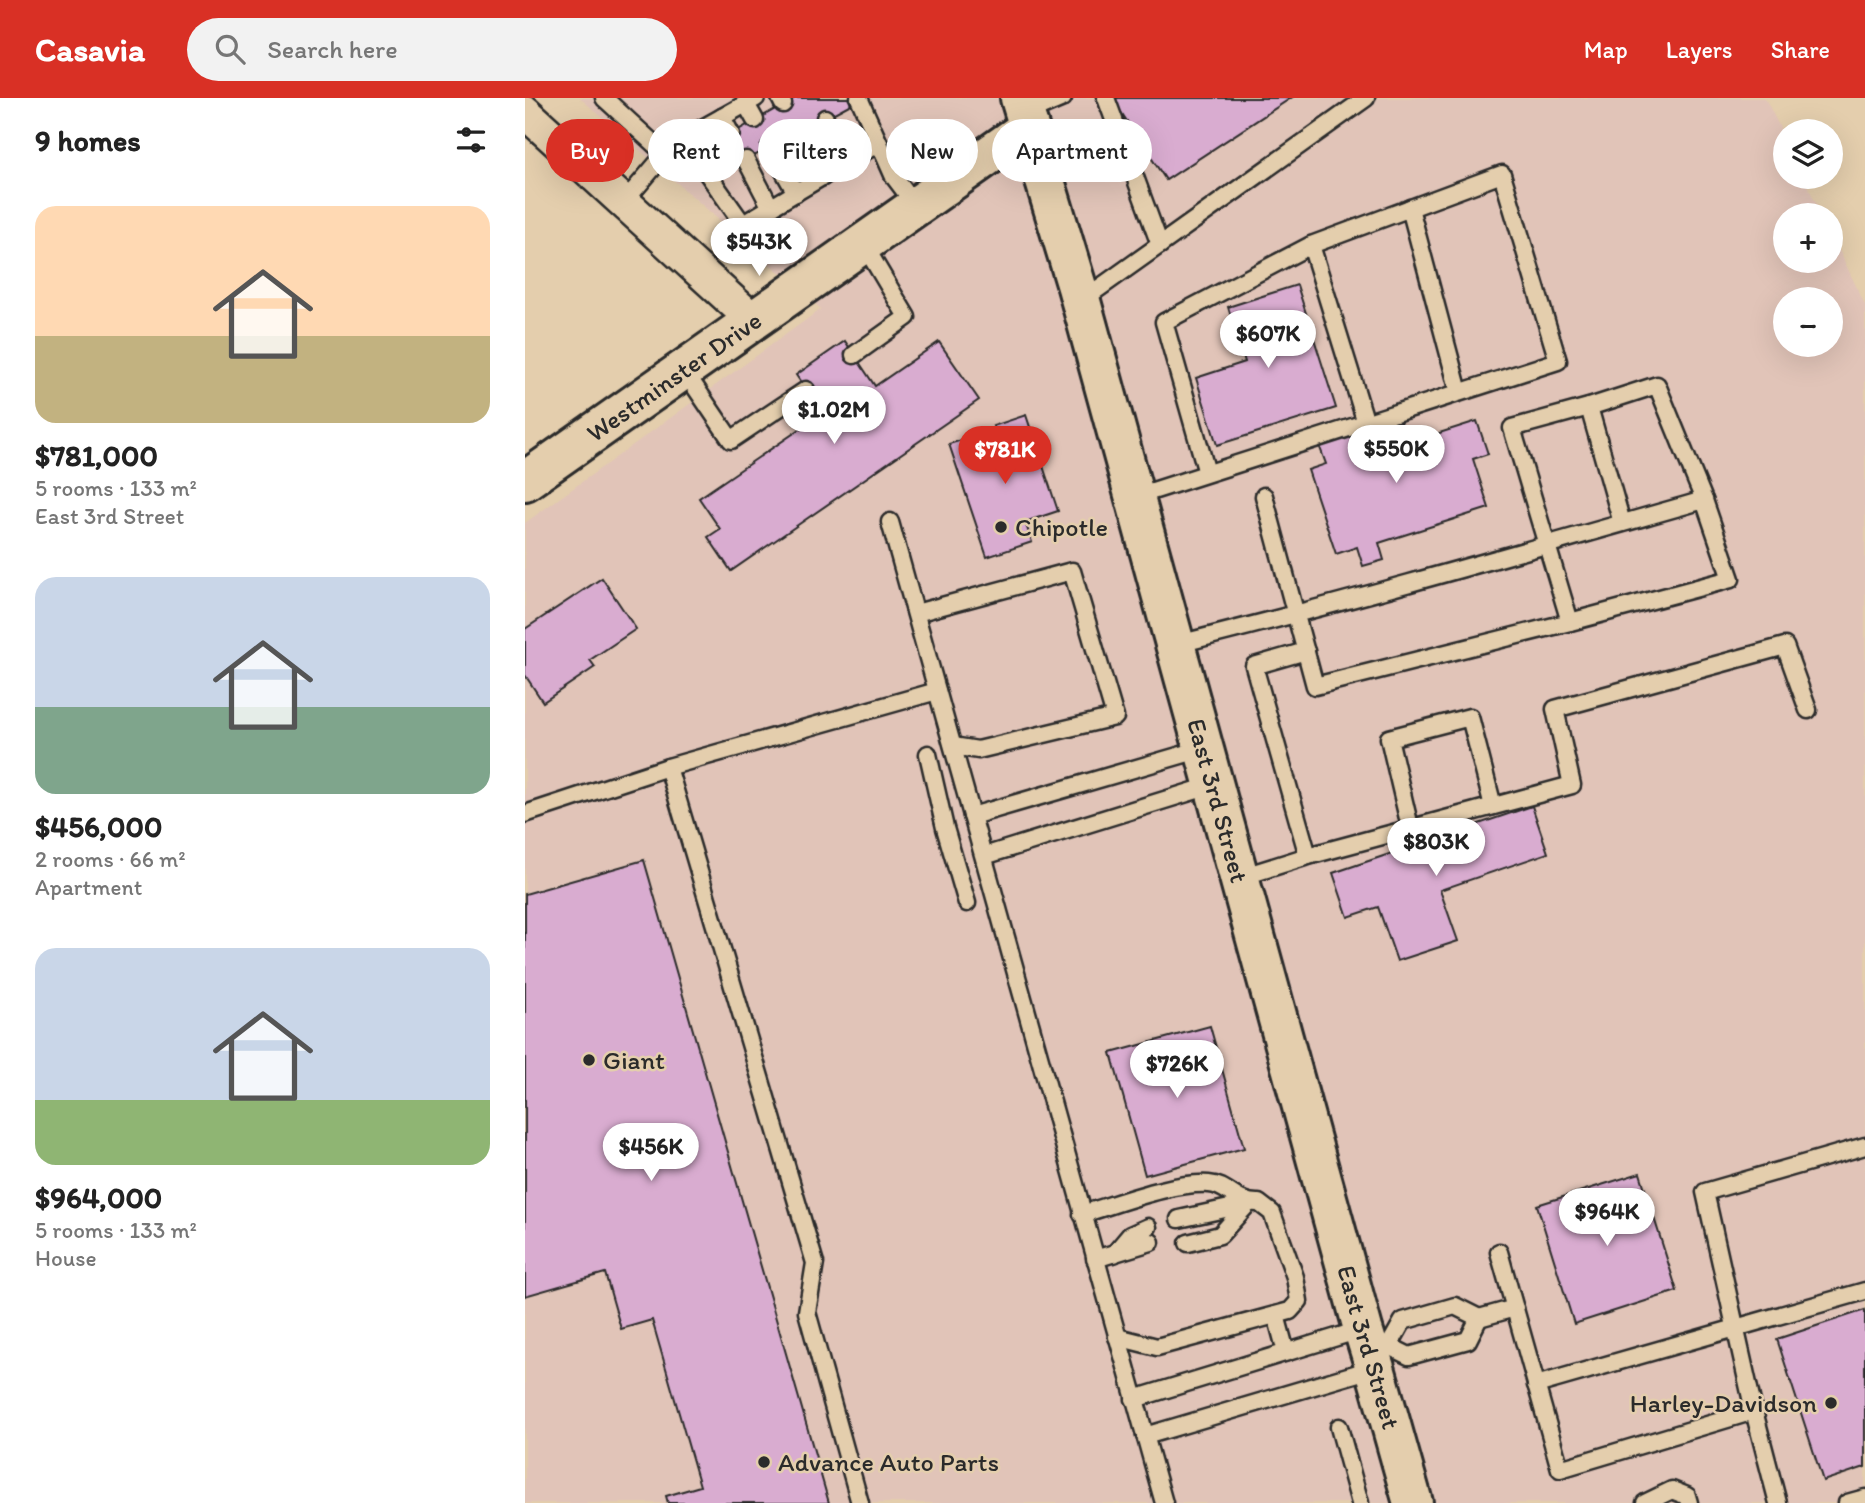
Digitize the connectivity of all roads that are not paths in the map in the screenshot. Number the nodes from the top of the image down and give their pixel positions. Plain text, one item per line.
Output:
1 (604, 98) edge
2 (859, 98) edge
3 (874, 98) edge
4 (1063, 98) edge
5 (1106, 98) edge
6 (1366, 98) edge
7 (751, 101) edge
8 (525, 112) edge
9 (1025, 113) edge
10 (868, 115) junction
11 (722, 117) joint
12 (718, 119) edge
13 (755, 120) dead end
14 (648, 138) edge
15 (879, 144) junction
16 (872, 148) edge
17 (745, 160) dead end
18 (648, 174) edge
19 (713, 182) edge
20 (790, 182) edge
21 (815, 182) edge
22 (796, 193) junction
23 (624, 202) junction
24 (916, 206) junction
25 (771, 208) junction
26 (1410, 208) junction
27 (863, 242) junction
28 (1160, 245) junction
29 (1311, 245) junction
30 (1081, 301) junction
31 (752, 319) junction
32 (854, 355) dead end
33 (683, 369) junction
34 (806, 390) dead end
35 (1459, 392) junction
36 (1589, 407) junction
37 (1366, 423) junction
38 (1207, 473) junction
39 (525, 481) edge
40 (1264, 496) dead end
41 (1134, 497) junction
42 (1704, 500) junction
43 (890, 522) dead end
44 (1622, 523) junction
45 (1548, 544) junction
46 (1297, 612) junction
47 (916, 613) junction
48 (1570, 622) junction
49 (1174, 645) junction
50 (1306, 651) junction
51 (937, 691) junction
52 (1808, 710) dead end
53 (953, 746) junction
54 (1202, 749) junction
55 (928, 754) dead end
56 (668, 767) junction
57 (1213, 785) junction
58 (1493, 806) junction
59 (525, 814) edge
60 (972, 816) junction
61 (1410, 827) junction
62 (983, 856) junction
63 (1308, 856) junction
64 (1238, 878) junction
65 (967, 903) dead end
66 (1865, 1146) edge
67 (1248, 1204) junction
68 (1083, 1214) junction
69 (1499, 1252) dead end
70 (1114, 1254) junction
71 (1095, 1259) junction
72 (1865, 1291) edge
73 (1515, 1308) junction
74 (1276, 1315) junction
75 (1479, 1318) junction
76 (1736, 1329) junction
77 (1117, 1337) junction
78 (1374, 1349) junction
79 (1286, 1352) junction
80 (1536, 1385) junction
81 (1134, 1399) junction
82 (1754, 1411) junction
83 (1339, 1427) dead end
84 (1145, 1436) junction
85 (1865, 1498) edge
86 (860, 1503) edge
87 (1164, 1503) edge
88 (1360, 1503) edge
89 (1413, 1503) edge
90 (1645, 1503) edge
91 (1689, 1503) edge
92 (1778, 1503) edge
93 (1847, 1503) edge

1 - 14 lane
2 - 10 lane
3 - 10 lane
4 - 9 lane
5 - 28 lane
6 - 28 lane
7 - 11 lane
7 - 13 lane
8 - 23 street
9 - 24 main road, Westminster Drive
9 - 30 main road, East 3rd Street
10 - 15 lane
11 - 12 lane
15 - 16 lane
15 - 24 lane
17 - 25 lane
18 - 23 lane
19 - 25 lane
20 - 22 lane
21 - 22 lane
22 - 25 lane
23 - 31 street
24 - 27 main road, Westminster Drive
26 - 29 lane
26 - 35 lane
26 - 35 lane
27 - 31 main road, Westminster Drive
27 - 32 lane
28 - 30 lane
29 - 37 lane
29 - 38 lane
30 - 41 main road, East 3rd Street
31 - 33 main road, Westminster Drive
33 - 34 lane
33 - 39 main road, Westminster Drive
35 - 37 lane
36 - 42 lane
36 - 44 lane
36 - 45 lane
37 - 38 lane
38 - 41 lane
40 - 46 lane
41 - 49 main road, East 3rd Street
42 - 44 lane
42 - 48 lane
43 - 47 lane
44 - 45 lane
45 - 46 lane
45 - 48 lane
46 - 49 lane
46 - 50 lane
47 - 51 lane
47 - 53 lane
48 - 50 lane
49 - 54 main road, East 3rd Street
50 - 63 lane
51 - 53 lane
51 - 56 lane
52 - 58 lane
53 - 60 lane
54 - 57 main road, East 3rd Street
54 - 60 lane
55 - 65 lane
56 - 59 lane
56 - 86 lane
57 - 62 lane
57 - 64 main road, East 3rd Street
58 - 61 lane
58 - 61 lane
60 - 62 lane
61 - 63 lane
62 - 68 lane
63 - 64 lane
64 - 78 main road, East 3rd Street
66 - 76 lane
67 - 67 lane
67 - 68 lane
67 - 74 lane
68 - 71 lane
69 - 73 lane
70 - 70 lane
70 - 71 lane
71 - 77 lane
72 - 76 lane
73 - 75 lane
73 - 80 lane
74 - 77 lane
74 - 79 lane
75 - 78 lane
75 - 78 lane
76 - 80 lane
76 - 82 lane
77 - 81 lane
78 - 79 lane
78 - 84 lane
78 - 89 main road, East 3rd Street
79 - 81 lane
80 - 82 lane
81 - 84 lane
82 - 92 lane
83 - 88 lane
84 - 87 lane
85 - 93 lane
90 - 91 lane

